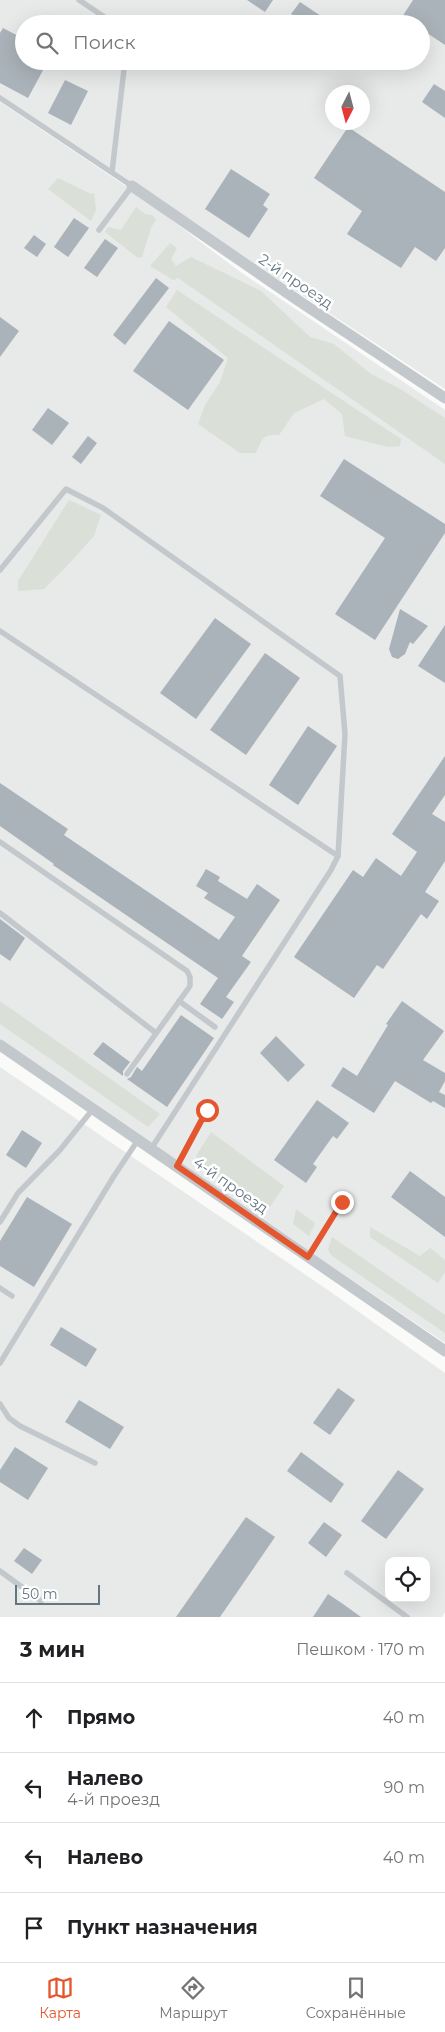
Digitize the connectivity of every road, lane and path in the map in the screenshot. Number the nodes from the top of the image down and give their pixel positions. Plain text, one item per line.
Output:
1 (79, 0) edge
2 (102, 15) edge
3 (124, 70) edge
4 (0, 98) edge
5 (112, 172) junction
6 (132, 186) junction
7 (99, 230) dead end
8 (445, 398) edge
9 (0, 570) edge
10 (0, 631) edge
11 (0, 842) edge
12 (338, 856) junction
13 (0, 913) edge
14 (179, 1001) junction
15 (215, 1027) dead end
16 (156, 1033) junction
17 (0, 1045) edge
18 (127, 1074) dead end
19 (93, 1109) junction
20 (207, 1110) dead end
21 (138, 1140) junction
22 (151, 1149) junction
23 (177, 1166) junction
24 (342, 1202) dead end
25 (0, 1222) edge
26 (308, 1257) junction
27 (0, 1288) edge
28 (12, 1296) dead end
29 (443, 1347) edge
30 (0, 1363) edge
31 (0, 1404) edge
32 (95, 1463) dead end
33 (0, 1571) edge
34 (347, 1573) dead end
35 (42, 1601) dead end
36 (407, 1617) edge

1 - 2 lane
3 - 5 lane
4 - 5 lane
5 - 6 lane
6 - 7 lane
6 - 8 street, 2-й проезд
9 - 12 lane
10 - 12 lane
11 - 14 lane
12 - 22 lane
13 - 16 lane
14 - 15 lane
14 - 16 lane
16 - 18 lane
17 - 19 street, 4-й проезд
19 - 21 street, 4-й проезд
19 - 25 lane
20 - 23 lane
21 - 22 street, 4-й проезд
21 - 30 lane
22 - 23 street, 4-й проезд
23 - 26 street, 4-й проезд
24 - 26 lane
26 - 29 street, 4-й проезд
27 - 28 lane
31 - 32 lane
33 - 35 lane
34 - 36 lane

